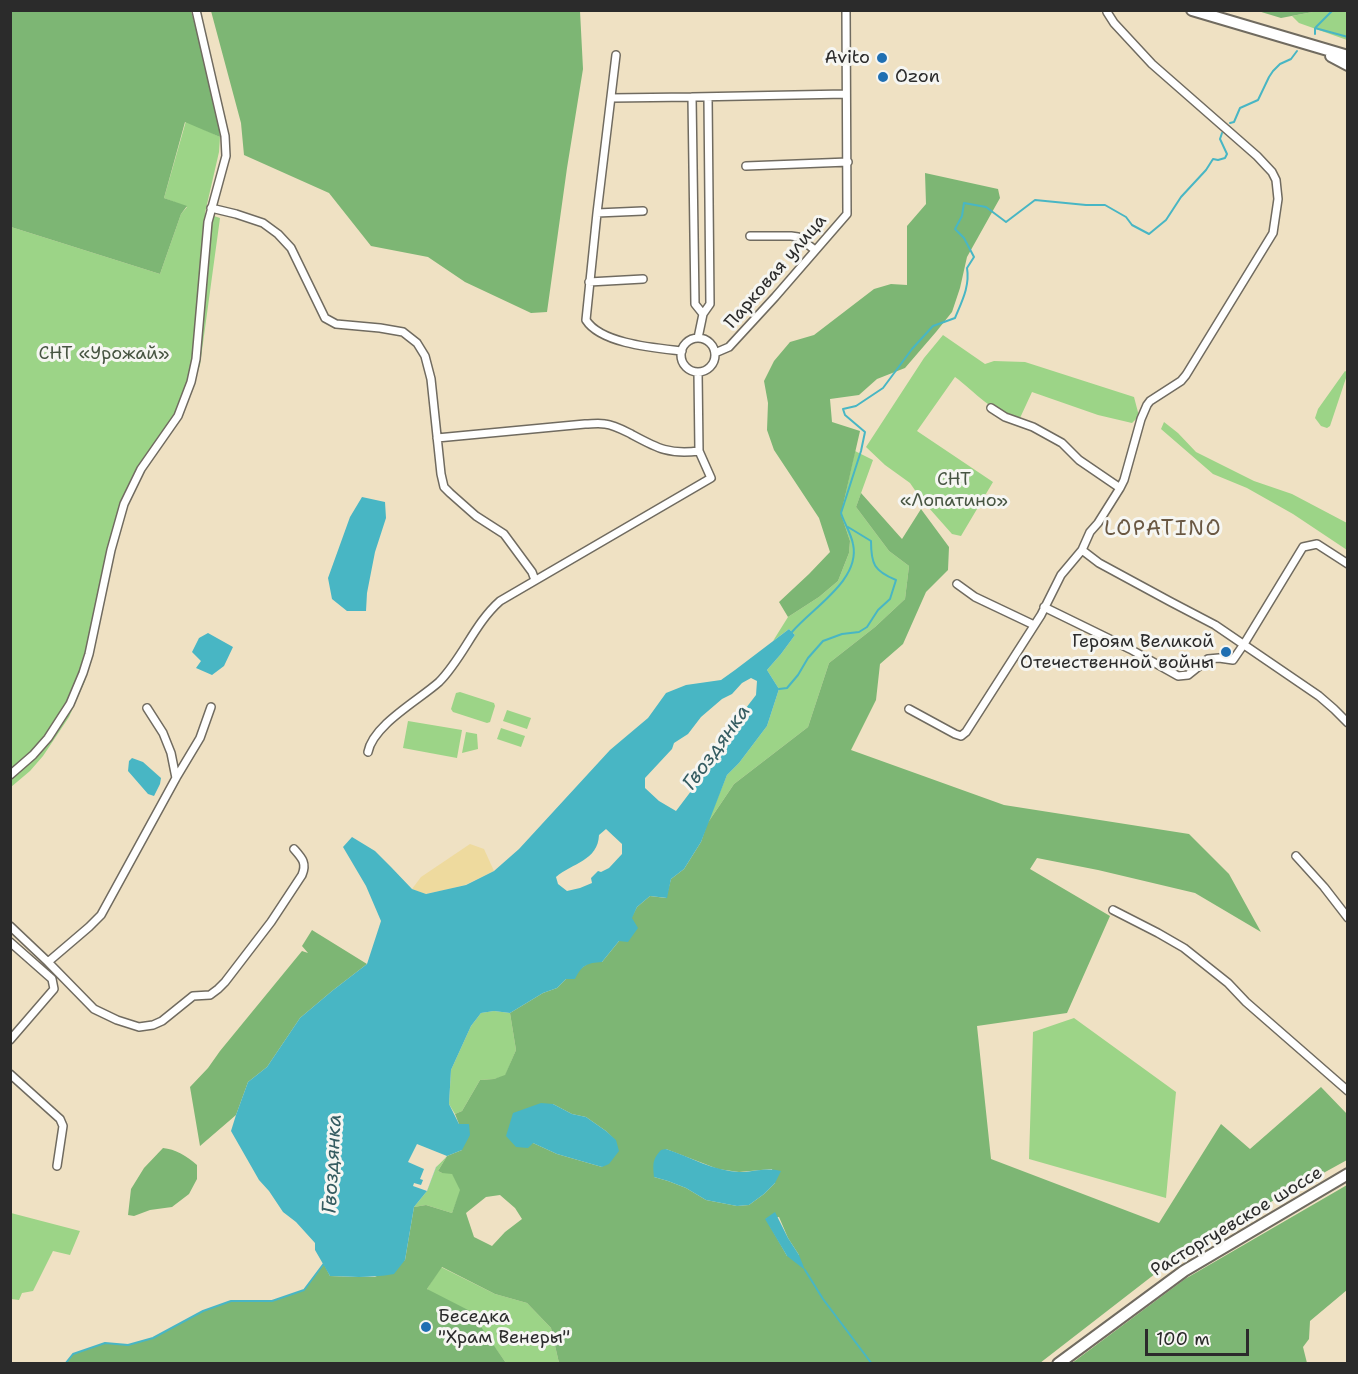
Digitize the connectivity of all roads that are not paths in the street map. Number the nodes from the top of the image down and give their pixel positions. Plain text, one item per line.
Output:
1 (196, 10) edge
2 (846, 10) edge
3 (1192, 10) edge
4 (1105, 11) edge
5 (1306, 44) junction
6 (616, 55) dead end
7 (1347, 56) edge
8 (1347, 65) edge
9 (846, 94) junction
10 (708, 97) junction
11 (611, 98) junction
12 (692, 98) junction
13 (848, 162) junction
14 (746, 166) dead end
15 (211, 208) junction
16 (642, 211) dead end
17 (597, 213) junction
18 (750, 236) dead end
19 (815, 250) junction
20 (643, 279) dead end
21 (589, 282) junction
22 (703, 314) junction
23 (698, 339) junction
24 (682, 351) junction
25 (715, 353) junction
26 (698, 372) junction
27 (991, 408) dead end
28 (437, 438) junction
29 (699, 451) junction
30 (1120, 488) junction
31 (1082, 550) junction
32 (1347, 564) edge
33 (535, 580) junction
34 (957, 584) dead end
35 (1044, 607) junction
36 (1034, 625) junction
37 (1244, 644) junction
38 (211, 707) dead end
39 (147, 708) dead end
40 (909, 709) dead end
41 (1347, 723) edge
42 (368, 752) dead end
43 (10, 775) edge
44 (176, 778) junction
45 (294, 849) dead end
46 (1296, 856) dead end
47 (1113, 910) dead end
48 (1347, 918) edge
49 (10, 926) edge
50 (10, 942) edge
51 (48, 962) junction
52 (10, 1040) edge
53 (10, 1074) edge
54 (1347, 1091) edge
55 (57, 1166) dead end
56 (1347, 1174) edge
57 (1058, 1364) edge

1 - 15 street
2 - 9 street, Парковая улица
3 - 5 main road
4 - 30 street
5 - 7 main road
5 - 8 main road
6 - 11 street
9 - 10 street
9 - 13 street, Парковая улица
10 - 12 street
10 - 22 street
11 - 12 street
11 - 17 street
12 - 22 street
13 - 14 street
13 - 19 street, Парковая улица
15 - 28 street
15 - 43 street
16 - 17 street
17 - 21 street
18 - 19 street
19 - 25 street, Парковая улица
20 - 21 street
21 - 24 street
22 - 23 street
23 - 24 street
23 - 25 street
24 - 26 street
25 - 26 street
26 - 29 street
27 - 30 street
28 - 29 street
28 - 33 street
29 - 33 street
30 - 31 street
31 - 35 street
31 - 37 street
32 - 37 street
33 - 42 street
34 - 36 street
35 - 36 street
35 - 37 street
36 - 40 street
37 - 41 street
38 - 44 street
39 - 44 street
44 - 51 street
45 - 51 street
46 - 48 street
47 - 54 street
49 - 51 street
50 - 52 street
53 - 55 street
56 - 57 main road, Расторгуевское шоссе

